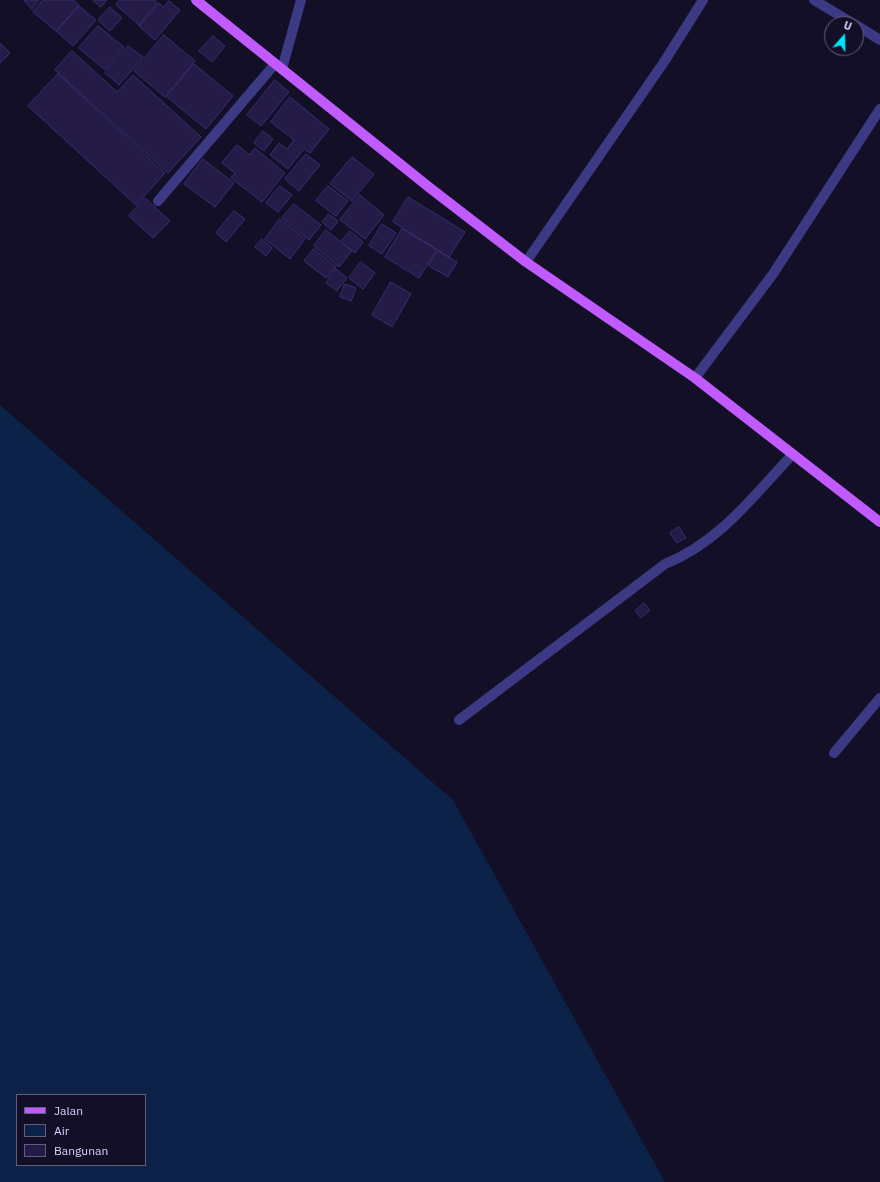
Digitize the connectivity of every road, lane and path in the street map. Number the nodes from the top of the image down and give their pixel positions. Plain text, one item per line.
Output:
1 (196, 0) edge
2 (301, 0) edge
3 (703, 0) edge
4 (814, 0) edge
5 (840, 16) edge
6 (864, 30) edge
7 (880, 40) edge
8 (279, 66) junction
9 (880, 109) edge
10 (158, 201) dead end
11 (526, 262) junction
12 (695, 378) junction
13 (792, 454) junction
14 (880, 522) edge
15 (880, 698) edge
16 (459, 720) dead end
17 (834, 752) dead end

1 - 8 main road
2 - 8 street
3 - 11 street
4 - 5 street
6 - 7 street
8 - 10 street
8 - 11 main road
9 - 12 street
11 - 12 main road
12 - 13 main road
13 - 14 main road
13 - 16 street
15 - 17 street

